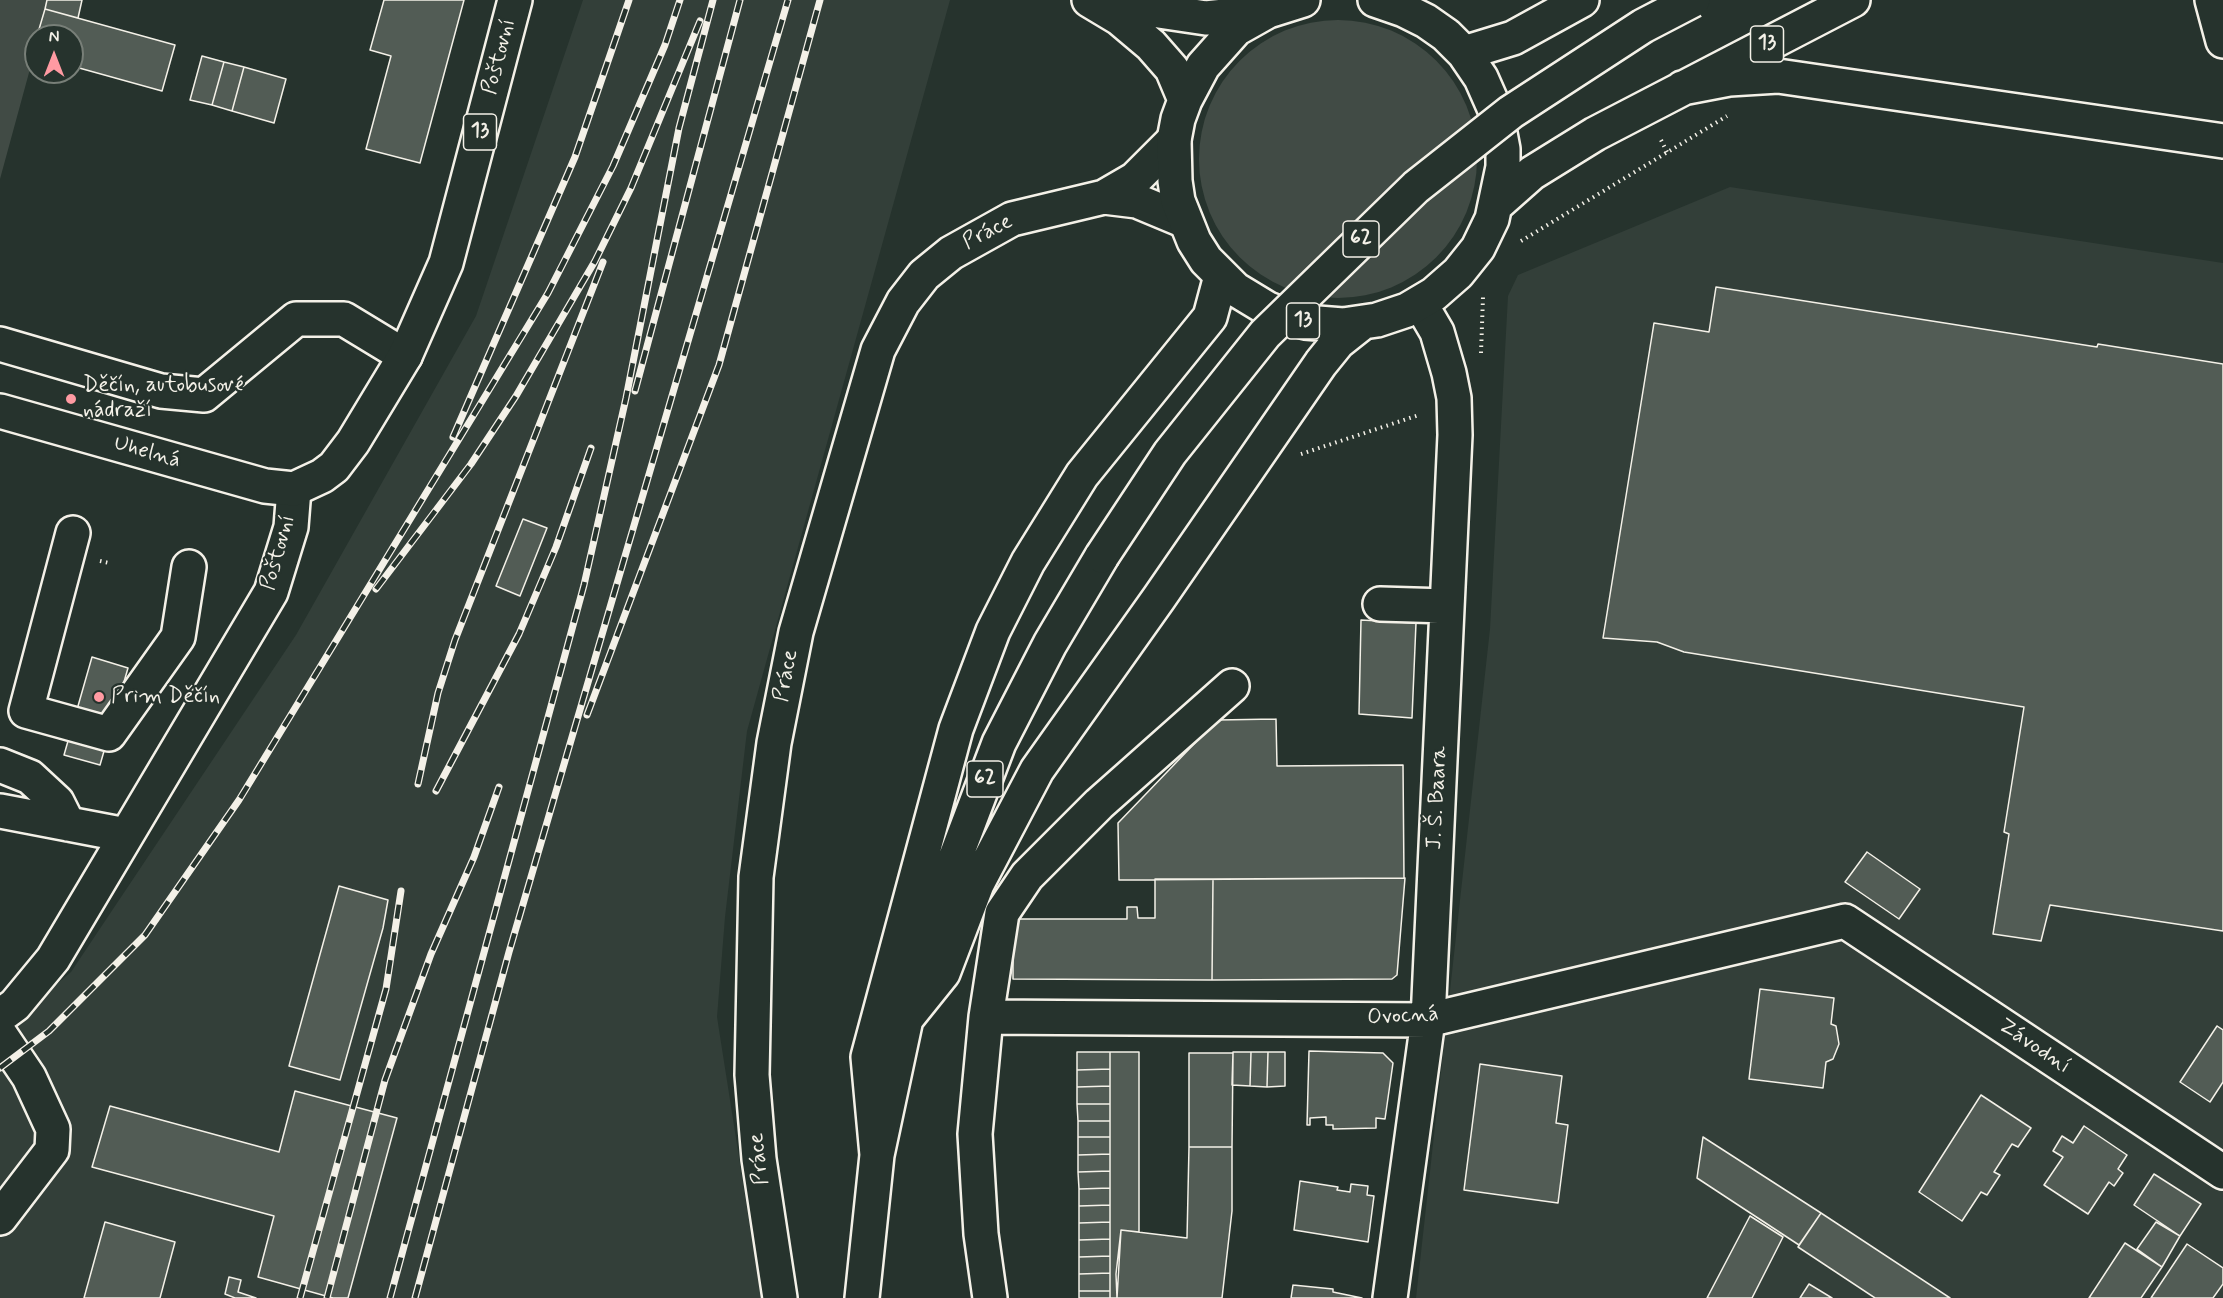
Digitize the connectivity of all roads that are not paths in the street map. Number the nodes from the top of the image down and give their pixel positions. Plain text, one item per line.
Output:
1 (515, 0) edge
2 (1089, 0) edge
3 (1116, 0) edge
4 (1303, 0) edge
5 (1379, 0) edge
6 (1582, 0) edge
7 (1693, 0) edge
8 (1853, 0) edge
9 (2212, 0) edge
10 (1268, 11) junction
11 (2223, 41) edge
12 (1464, 53) junction
13 (1682, 88) junction
14 (1185, 100) junction
15 (1174, 140) junction
16 (2223, 141) edge
17 (1104, 197) junction
18 (1497, 204) junction
19 (1185, 221) junction
20 (1221, 276) junction
21 (1420, 303) junction
22 (1362, 323) junction
23 (0, 344) edge
24 (405, 356) junction
25 (0, 411) edge
26 (294, 489) junction
27 (74, 533) dead end
28 (189, 567) dead end
29 (1380, 604) dead end
30 (1447, 606) junction
31 (1232, 686) dead end
32 (0, 765) edge
33 (0, 811) edge
34 (68, 824) junction
35 (126, 835) junction
36 (1845, 921) joint
37 (0, 1016) edge
38 (986, 1017) junction
39 (906, 1019) junction
40 (1428, 1020) junction
41 (0, 1034) edge
42 (877, 1155) junction
43 (2223, 1172) edge
44 (0, 1218) edge
45 (780, 1298) edge
46 (862, 1298) edge
47 (990, 1298) edge
48 (1390, 1298) edge

1 - 24 main road, Poštovní / 13
2 - 14 main road
3 - 10 main road, 13
4 - 10 main road, 13
5 - 12 main road, 13
6 - 12 main road
7 - 39 main road, 62, bridge
8 - 13 main road, 13
9 - 11 main road
10 - 14 main road, 13
12 - 18 main road, 13
13 - 16 main road
13 - 18 main road, 13
14 - 15 main road, 13
15 - 17 main road, Práce
15 - 19 main road, 13
17 - 19 main road, Práce
17 - 45 main road, Práce
18 - 21 main road, 13
19 - 20 main road, 13
20 - 22 main road, 13
20 - 42 main road
21 - 22 main road, 13
21 - 30 main road, J. Š. Baara
22 - 39 main road
23 - 24 main road
24 - 26 main road, Poštovní / 13
25 - 26 main road, Uhelná / 13
26 - 35 main road, Poštovní
27 - 28 main road
29 - 30 main road
30 - 40 main road, J. Š. Baara
31 - 38 main road
32 - 34 main road
33 - 34 main road
34 - 35 main road
35 - 37 main road, Poštovní
36 - 40 main road, Ovocná
36 - 43 main road, Závodní
38 - 40 main road, Ovocná
38 - 47 main road
39 - 42 main road, 62
40 - 48 main road, J. Š. Baara
41 - 44 main road
42 - 46 main road, 62

